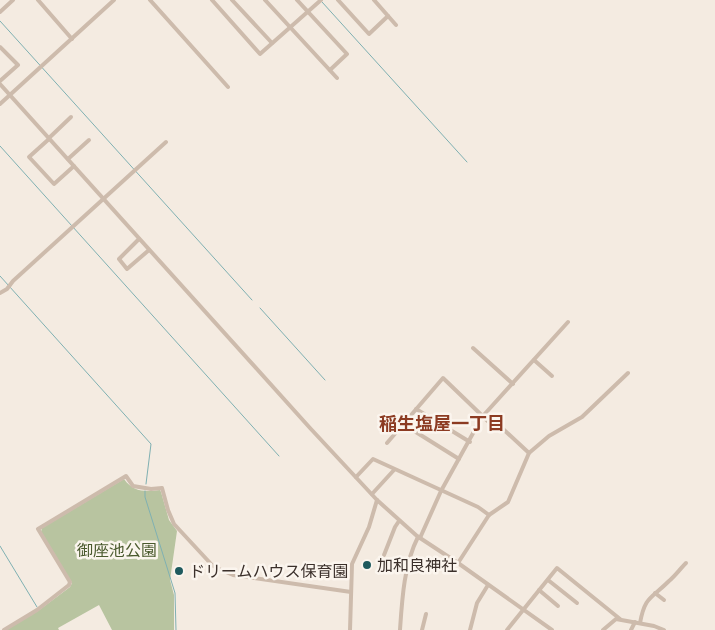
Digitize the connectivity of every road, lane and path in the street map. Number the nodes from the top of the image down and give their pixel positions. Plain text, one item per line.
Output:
1 (13, 0) edge
2 (38, 0) edge
3 (114, 0) edge
4 (150, 0) edge
5 (212, 0) edge
6 (232, 0) edge
7 (265, 0) edge
8 (298, 0) edge
9 (338, 0) edge
10 (374, 0) edge
11 (320, 1) edge
12 (308, 11) junction
13 (0, 12) edge
14 (388, 16) junction
15 (396, 25) dead end
16 (290, 27) junction
17 (72, 39) junction
18 (272, 43) junction
19 (0, 47) edge
20 (330, 70) junction
21 (337, 78) dead end
22 (0, 83) edge
23 (228, 87) dead end
24 (10, 95) junction
25 (0, 104) edge
26 (71, 118) dead end
27 (49, 138) junction
28 (88, 140) dead end
29 (166, 142) dead end
30 (68, 159) junction
31 (74, 166) junction
32 (104, 199) junction
33 (139, 239) junction
34 (149, 250) junction
35 (0, 293) edge
36 (568, 322) dead end
37 (473, 348) dead end
38 (534, 360) junction
39 (628, 373) dead end
40 (552, 376) dead end
41 (513, 384) junction
42 (416, 409) junction
43 (482, 417) junction
44 (403, 424) junction
45 (387, 442) dead end
46 (470, 442) junction
47 (529, 453) junction
48 (459, 459) junction
49 (394, 470) junction
50 (356, 477) junction
51 (441, 491) junction
52 (372, 494) junction
53 (378, 500) junction
54 (489, 515) junction
55 (399, 521) junction
56 (419, 538) junction
57 (384, 555) dead end
58 (458, 563) junction
59 (686, 563) dead end
60 (548, 580) junction
61 (488, 585) junction
62 (539, 590) junction
63 (351, 592) junction
64 (655, 593) junction
65 (664, 600) dead end
66 (578, 603) dead end
67 (558, 606) dead end
68 (523, 610) junction
69 (426, 614) dead end
70 (620, 619) junction
71 (634, 622) junction
72 (640, 623) junction
73 (4, 630) edge
74 (350, 630) edge
75 (400, 630) edge
76 (422, 630) edge
77 (470, 630) edge
78 (507, 630) edge
79 (552, 630) edge
80 (603, 630) edge
81 (631, 630) edge
82 (664, 630) edge

1 - 13 street
2 - 17 street
3 - 17 street
4 - 23 street
5 - 18 street
6 - 18 street
7 - 16 street
8 - 12 street
9 - 14 street
10 - 14 street
11 - 12 street
12 - 16 street
12 - 20 street
14 - 15 street
16 - 18 street
16 - 20 street
17 - 24 street
19 - 22 street
20 - 21 street
22 - 24 street
24 - 25 street
24 - 27 street
26 - 27 street
27 - 30 street
27 - 31 street
28 - 30 street
29 - 32 street
30 - 31 street
31 - 32 street
32 - 33 street
32 - 35 street
33 - 34 street
33 - 34 street
34 - 50 street
36 - 38 street
37 - 41 street
38 - 40 street
38 - 41 street
39 - 47 street
41 - 43 street
42 - 43 street
42 - 44 street
42 - 46 street
43 - 46 street
43 - 47 street
44 - 45 street
44 - 48 street
46 - 48 street
47 - 54 street
48 - 51 street
49 - 50 street
49 - 51 street
49 - 52 street
50 - 52 street
51 - 54 street
51 - 56 street
52 - 53 street
53 - 55 street
53 - 63 street
54 - 58 street
55 - 56 street
55 - 57 street
56 - 58 street
56 - 75 street
58 - 61 street
59 - 64 street
60 - 62 street
60 - 66 street
60 - 70 street
61 - 68 street
61 - 77 street
62 - 67 street
62 - 68 street
63 - 73 street
63 - 74 street
64 - 65 street
64 - 72 street
68 - 78 street
68 - 79 street
69 - 76 street
70 - 71 street
70 - 80 street
71 - 72 street
71 - 81 street
72 - 82 street

